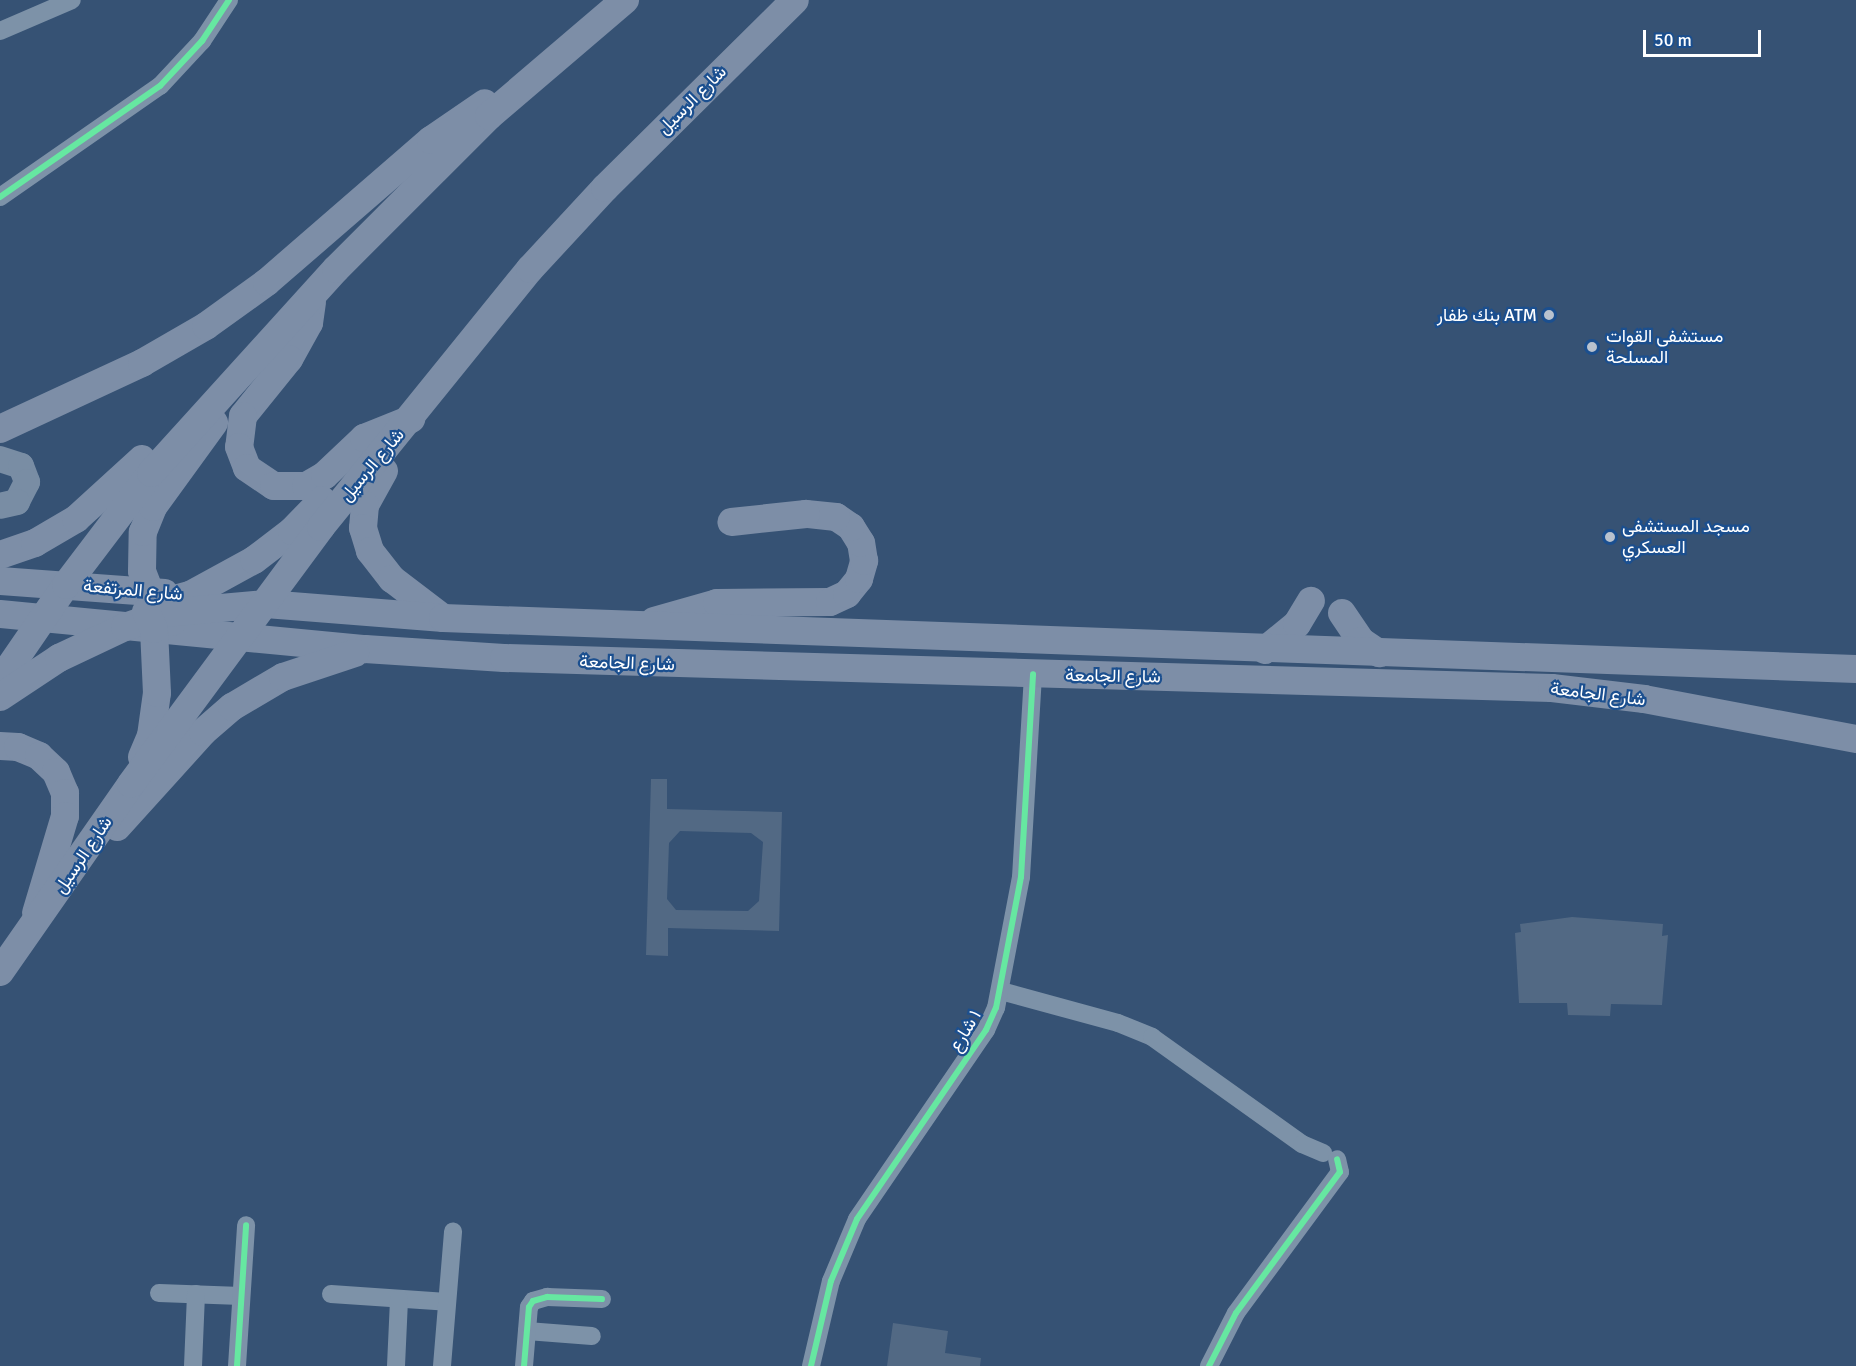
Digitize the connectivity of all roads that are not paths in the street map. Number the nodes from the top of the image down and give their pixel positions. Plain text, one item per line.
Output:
1 (72, 0) edge
2 (229, 0) edge
3 (625, 0) edge
4 (795, 0) edge
5 (0, 31) edge
6 (552, 60) junction
7 (0, 197) edge
8 (312, 297) junction
9 (453, 365) junction
10 (225, 391) junction
11 (411, 419) junction
12 (0, 429) edge
13 (390, 444) junction
14 (0, 459) edge
15 (0, 506) edge
16 (731, 522) dead end
17 (0, 555) edge
18 (0, 581) edge
19 (66, 585) junction
20 (190, 595) junction
21 (1311, 601) dead end
22 (266, 604) junction
23 (151, 612) junction
24 (1342, 613) dead end
25 (0, 614) edge
26 (44, 617) junction
27 (443, 618) junction
28 (640, 626) junction
29 (241, 638) junction
30 (365, 649) junction
31 (1264, 650) junction
32 (1379, 653) junction
33 (1856, 669) edge
34 (1033, 674) junction
35 (0, 681) edge
36 (0, 696) edge
37 (1856, 739) edge
38 (0, 746) edge
39 (131, 784) junction
40 (75, 869) junction
41 (34, 924) junction
42 (0, 972) edge
43 (1001, 991) junction
44 (246, 1225) dead end
45 (453, 1232) dead end
46 (159, 1293) dead end
47 (196, 1294) junction
48 (331, 1294) dead end
49 (241, 1296) junction
50 (399, 1299) junction
51 (602, 1299) dead end
52 (447, 1302) junction
53 (527, 1331) junction
54 (592, 1336) dead end
55 (193, 1366) edge
56 (237, 1366) edge
57 (396, 1366) edge
58 (442, 1366) edge
59 (524, 1366) edge
60 (811, 1366) edge
61 (1209, 1366) edge

1 - 5 street
2 - 7 street
3 - 6 main road
4 - 9 main road, شارع الرسيل
6 - 8 main road
6 - 12 main road
8 - 10 main road
8 - 11 main road
8 - 17 main road
9 - 11 main road, شارع الرسيل
9 - 27 main road
10 - 19 main road
10 - 23 main road
11 - 13 main road, شارع الرسيل
13 - 20 main road
13 - 22 main road, شارع الرسيل
14 - 15 main road
16 - 28 main road
18 - 19 main road, شارع المرتفعة
19 - 23 main road, شارع المرتفعة
19 - 26 main road
20 - 22 main road, شارع المرتفعة
20 - 23 main road, شارع المرتفعة
21 - 31 main road
22 - 23 main road
22 - 27 main road, شارع الجامعة
22 - 29 main road, شارع الرسيل
23 - 26 main road, شارع المرتفعة
23 - 29 main road, شارع المرتفعة
23 - 36 main road
23 - 39 main road
24 - 32 main road
25 - 26 main road, شارع المرتفعة
26 - 35 main road
27 - 28 main road, شارع الجامعة
28 - 31 main road, شارع الجامعة
29 - 30 main road, شارع المرتفعة
29 - 39 main road, شارع الرسيل
30 - 34 main road, شارع الجامعة
30 - 40 main road
31 - 32 main road, شارع الجامعة
32 - 33 main road, شارع الجامعة
34 - 37 main road, شارع الجامعة
34 - 43 street, ١ شارع
38 - 41 main road
39 - 40 main road, شارع الرسيل
40 - 41 main road, شارع الرسيل
41 - 42 main road, شارع الرسيل
43 - 60 street, ١ شارع
43 - 61 street
44 - 49 street
45 - 52 street
46 - 47 street
47 - 49 street
47 - 55 street
48 - 50 street
49 - 56 street
50 - 52 street
50 - 57 street
51 - 53 street
52 - 58 street
53 - 54 street
53 - 59 street

